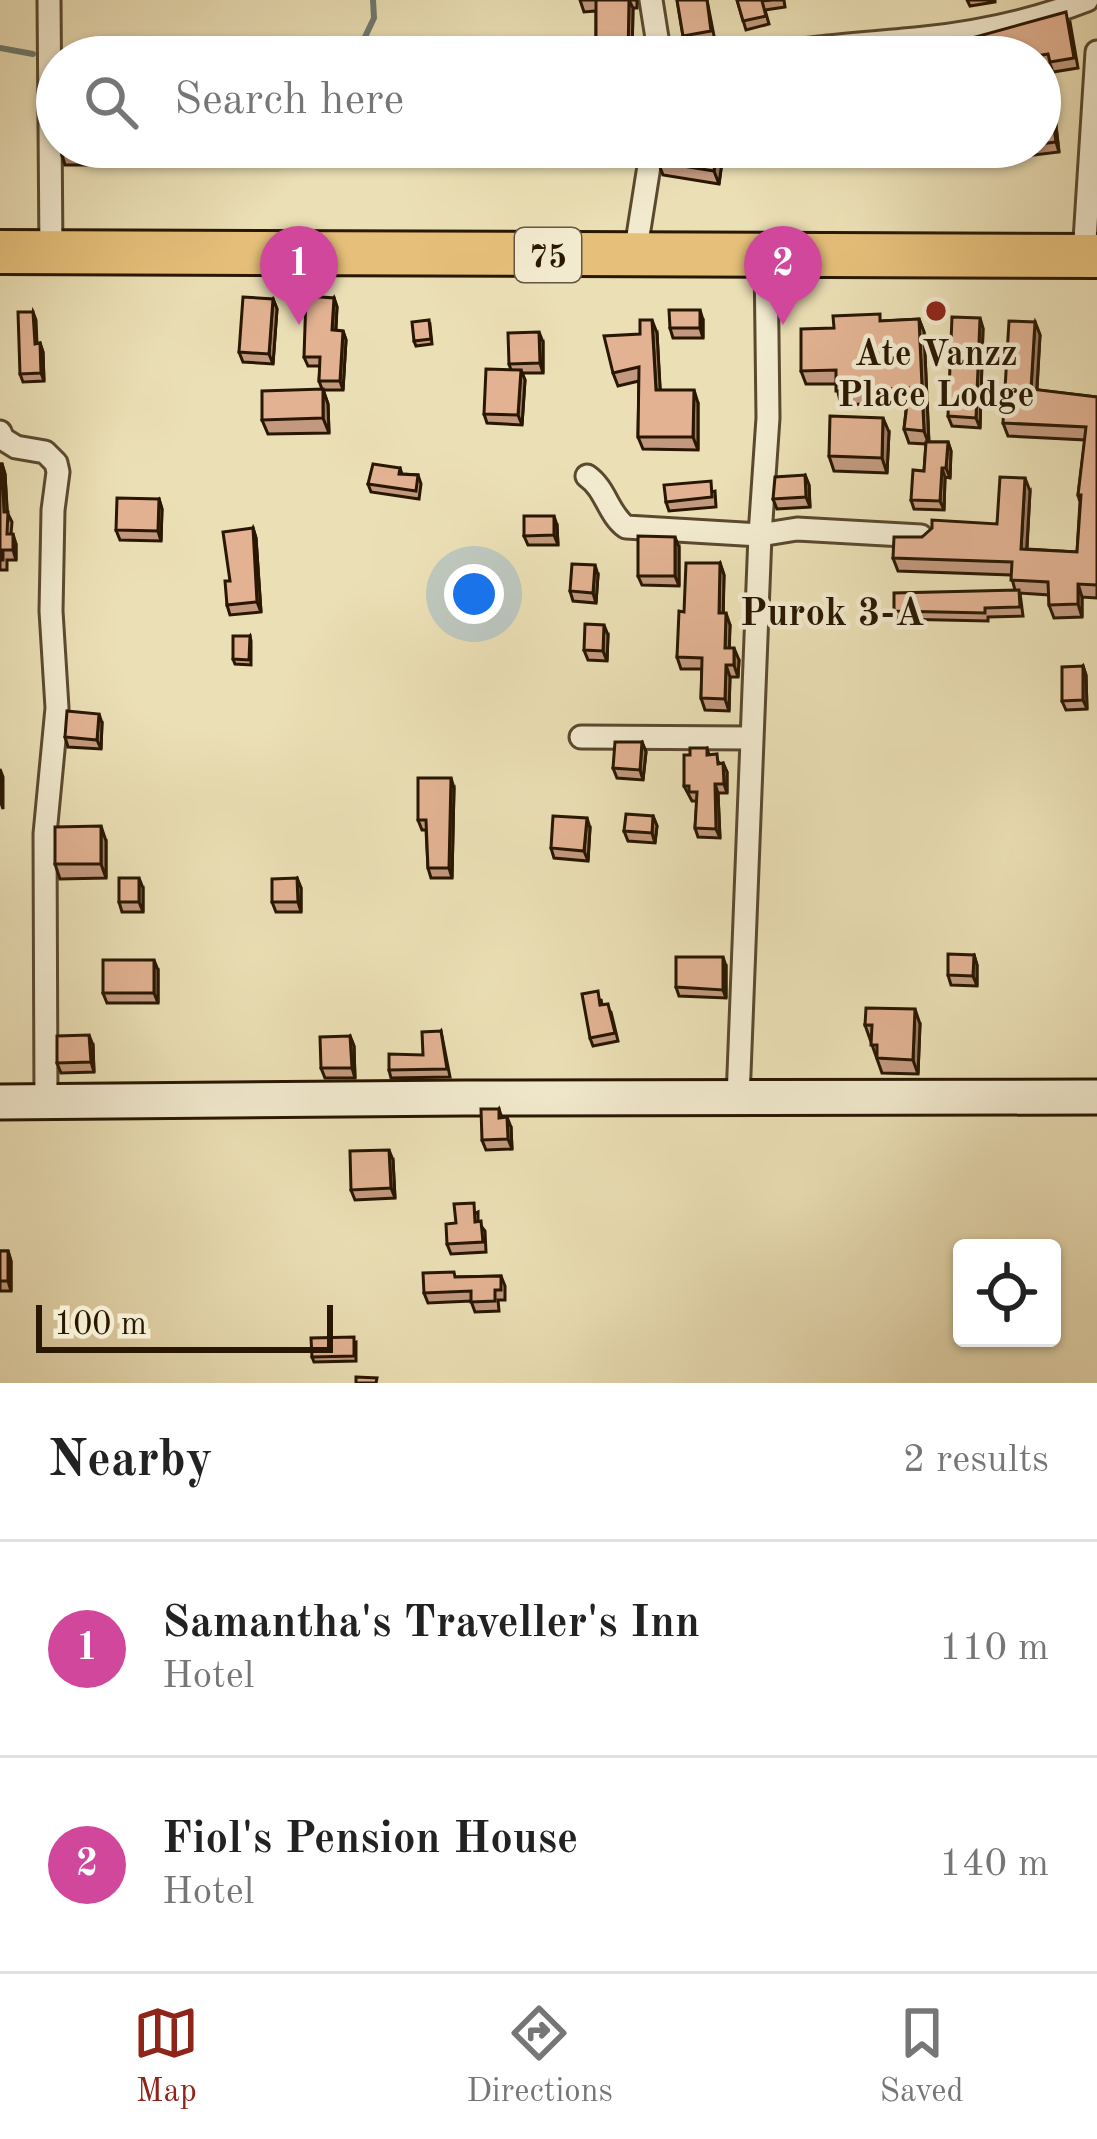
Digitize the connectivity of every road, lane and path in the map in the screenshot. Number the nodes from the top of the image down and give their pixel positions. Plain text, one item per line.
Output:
1 (49, 0) edge
2 (1087, 0) edge
3 (657, 2) edge
4 (49, 36) edge
5 (659, 36) edge
6 (933, 36) edge
7 (1097, 52) edge
8 (50, 168) edge
9 (649, 168) edge
10 (0, 252) edge
11 (51, 252) junction
12 (635, 255) junction
13 (766, 255) junction
14 (1090, 256) edge
15 (0, 432) edge
16 (587, 476) dead end
17 (760, 535) junction
18 (921, 536) edge
19 (580, 736) dead end
20 (751, 738) junction
21 (1097, 1097) edge
22 (738, 1099) junction
23 (0, 1102) edge
24 (46, 1102) junction

1 - 4 street
2 - 6 street
3 - 5 street
7 - 14 street
8 - 11 street
9 - 12 street
10 - 11 highway, 75
11 - 12 highway, 75
12 - 13 highway, 75
13 - 14 highway, 75
13 - 17 street
15 - 24 street
16 - 17 street
17 - 18 street
17 - 20 street
19 - 20 street
20 - 22 street
21 - 22 street
22 - 24 street
23 - 24 street

